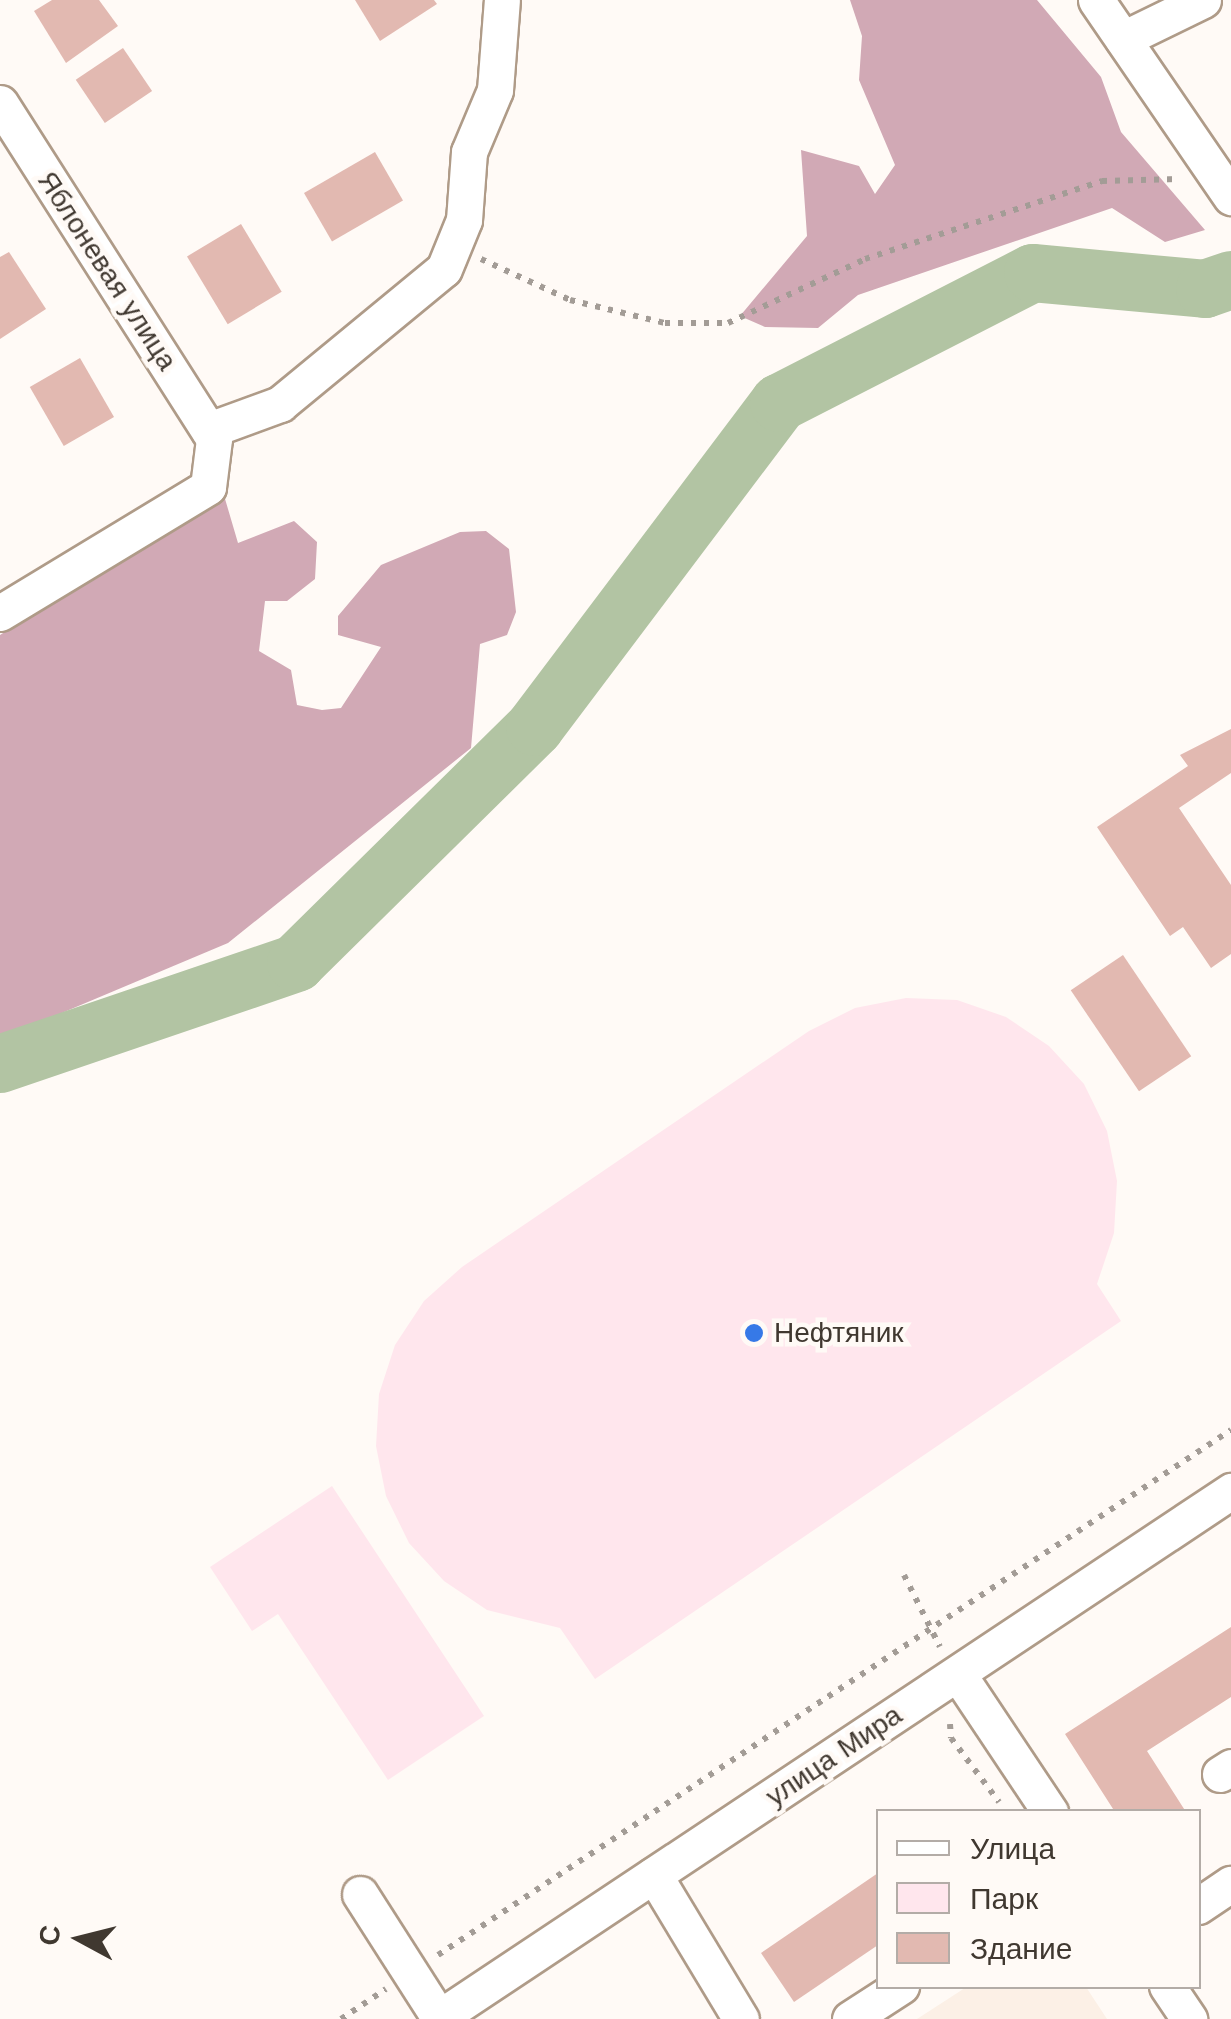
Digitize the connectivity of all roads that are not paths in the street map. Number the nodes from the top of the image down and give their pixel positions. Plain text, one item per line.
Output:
1 (502, 0) edge
2 (1096, 0) edge
3 (1203, 0) edge
4 (1122, 39) junction
5 (0, 103) edge
6 (1226, 189) edge
7 (211, 434) junction
8 (0, 613) edge
9 (1231, 1491) edge
10 (958, 1674) junction
11 (1048, 1809) edge
12 (654, 1875) junction
13 (1231, 1884) edge
14 (360, 1894) dead end
15 (1201, 1904) edge
16 (895, 1989) edge
17 (1169, 1989) edge
18 (438, 2019) edge
19 (741, 2019) edge
20 (850, 2019) edge
21 (1189, 2019) edge

1 - 7 street
2 - 4 street
3 - 4 street
4 - 6 street
5 - 7 street, Яблоневая улица
7 - 8 street
9 - 10 street, улица Мира
10 - 11 street
10 - 12 street, улица Мира
12 - 18 street, улица Мира
12 - 19 street
13 - 15 street
14 - 18 street
16 - 20 street
17 - 21 street

